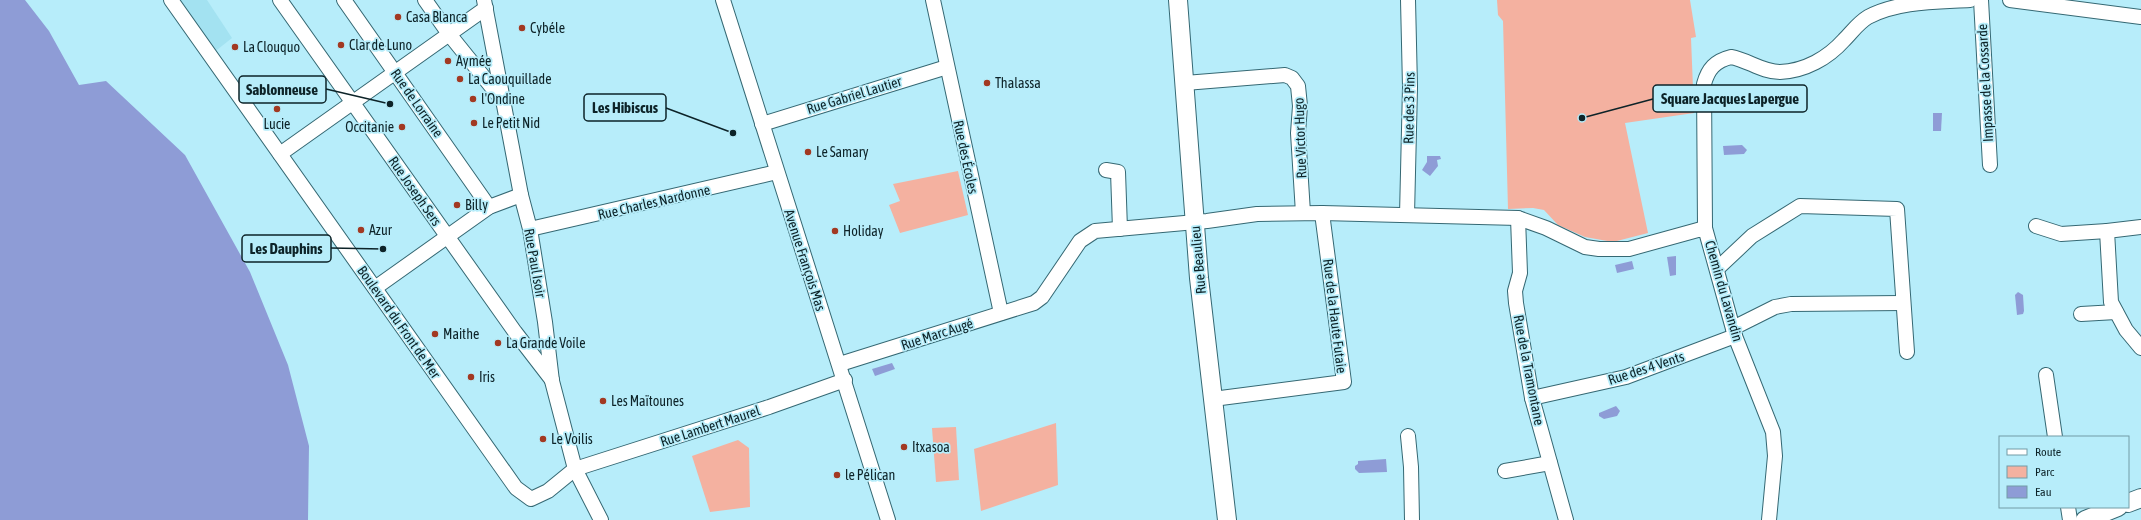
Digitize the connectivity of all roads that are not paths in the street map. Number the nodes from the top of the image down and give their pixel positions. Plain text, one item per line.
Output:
1 (171, 0) edge
2 (280, 0) edge
3 (344, 0) edge
4 (425, 0) edge
5 (723, 0) edge
6 (933, 0) edge
7 (1178, 0) edge
8 (1408, 0) edge
9 (1970, 0) edge
10 (1981, 0) edge
11 (2010, 0) edge
12 (485, 4) edge
13 (2141, 17) edge
14 (449, 34) junction
15 (947, 67) junction
16 (395, 73) junction
17 (1185, 83) junction
18 (504, 102) junction
19 (352, 103) junction
20 (762, 124) junction
21 (280, 154) junction
22 (1990, 165) dead end
23 (1106, 170) dead end
24 (777, 172) junction
25 (521, 195) junction
26 (489, 207) junction
27 (1303, 213) junction
28 (1322, 213) junction
29 (1407, 215) junction
30 (1518, 218) junction
31 (1195, 222) junction
32 (2036, 226) dead end
33 (2141, 227) edge
34 (1705, 228) junction
35 (530, 229) junction
36 (1120, 229) junction
37 (2107, 231) junction
38 (447, 237) junction
39 (1718, 269) junction
40 (375, 288) junction
41 (1903, 303) junction
42 (2116, 312) junction
43 (1001, 313) junction
44 (2081, 314) dead end
45 (1734, 332) junction
46 (2141, 348) edge
47 (1907, 352) dead end
48 (840, 364) junction
49 (2046, 375) dead end
50 (845, 380) junction
51 (552, 381) junction
52 (1532, 398) junction
53 (1213, 399) junction
54 (1408, 436) dead end
55 (2055, 436) edge
56 (1550, 463) junction
57 (575, 469) junction
58 (1505, 472) dead end
59 (2141, 498) edge
60 (2129, 503) edge
61 (2068, 508) edge
62 (2115, 508) edge
63 (601, 520) edge
64 (888, 520) edge
65 (1226, 520) edge
66 (1412, 520) edge
67 (1566, 520) edge
68 (1769, 520) edge
69 (2070, 520) edge
70 (2085, 520) edge

1 - 21 street, Boulevard du Front de Mer
2 - 19 street, Rue Joseph Sers
3 - 16 street, Rue de Lorraine
4 - 14 street
5 - 20 street, Avenue François Mas
6 - 15 street, Rue des Écoles
7 - 17 street, Rue Beaulieu
8 - 29 street, Rue des 3 Pins
9 - 34 street
10 - 22 street, Impasse de la Cossarde
11 - 13 street
12 - 14 street
12 - 18 street, Rue Paul Isoir
14 - 16 street
14 - 18 street
15 - 20 street, Rue Gabriel Lautier
15 - 43 street, Rue des Écoles
16 - 19 street
16 - 26 street, Rue de Lorraine
17 - 27 street, Rue Victor Hugo
17 - 31 street, Rue Beaulieu
18 - 25 street, Rue Paul Isoir
19 - 21 street
19 - 38 street, Rue Joseph Sers
20 - 24 street, Avenue François Mas
21 - 40 street, Boulevard du Front de Mer
23 - 36 street
24 - 35 street, Rue Charles Nardonne
24 - 48 street, Avenue François Mas
25 - 26 street
25 - 35 street, Rue Paul Isoir
26 - 38 street
27 - 28 street
27 - 31 street
28 - 29 street
28 - 53 street, Rue de la Haute Futaie
29 - 30 street
30 - 34 street, Chemin du Lavandin
30 - 52 street, Rue de la Tramontane
31 - 36 street
31 - 53 street, Rue Beaulieu
32 - 37 street
33 - 37 street
34 - 39 street, Chemin du Lavandin
35 - 51 street, Rue Paul Isoir
36 - 43 street, Rue Marc Augé
37 - 42 street
38 - 40 street
38 - 51 street, Rue Joseph Sers
39 - 41 street
39 - 45 street, Chemin du Lavandin
40 - 57 street, Boulevard du Front de Mer
41 - 45 street, Rue des 4 Vents
41 - 47 street
42 - 44 street
42 - 46 street
43 - 48 street, Rue Marc Augé
45 - 52 street, Rue des 4 Vents
45 - 68 street, Chemin du Lavandin
48 - 50 street, Avenue François Mas
49 - 55 street
50 - 57 street, Rue Lambert Maurel
50 - 64 street, Avenue François Mas
51 - 57 street, Rue Paul Isoir
52 - 56 street, Rue de la Tramontane
53 - 65 street, Rue Beaulieu
54 - 66 street
56 - 58 street
56 - 67 street, Rue de la Tramontane
57 - 63 street, Rue Paul Isoir
59 - 60 street
61 - 69 street
62 - 70 street

